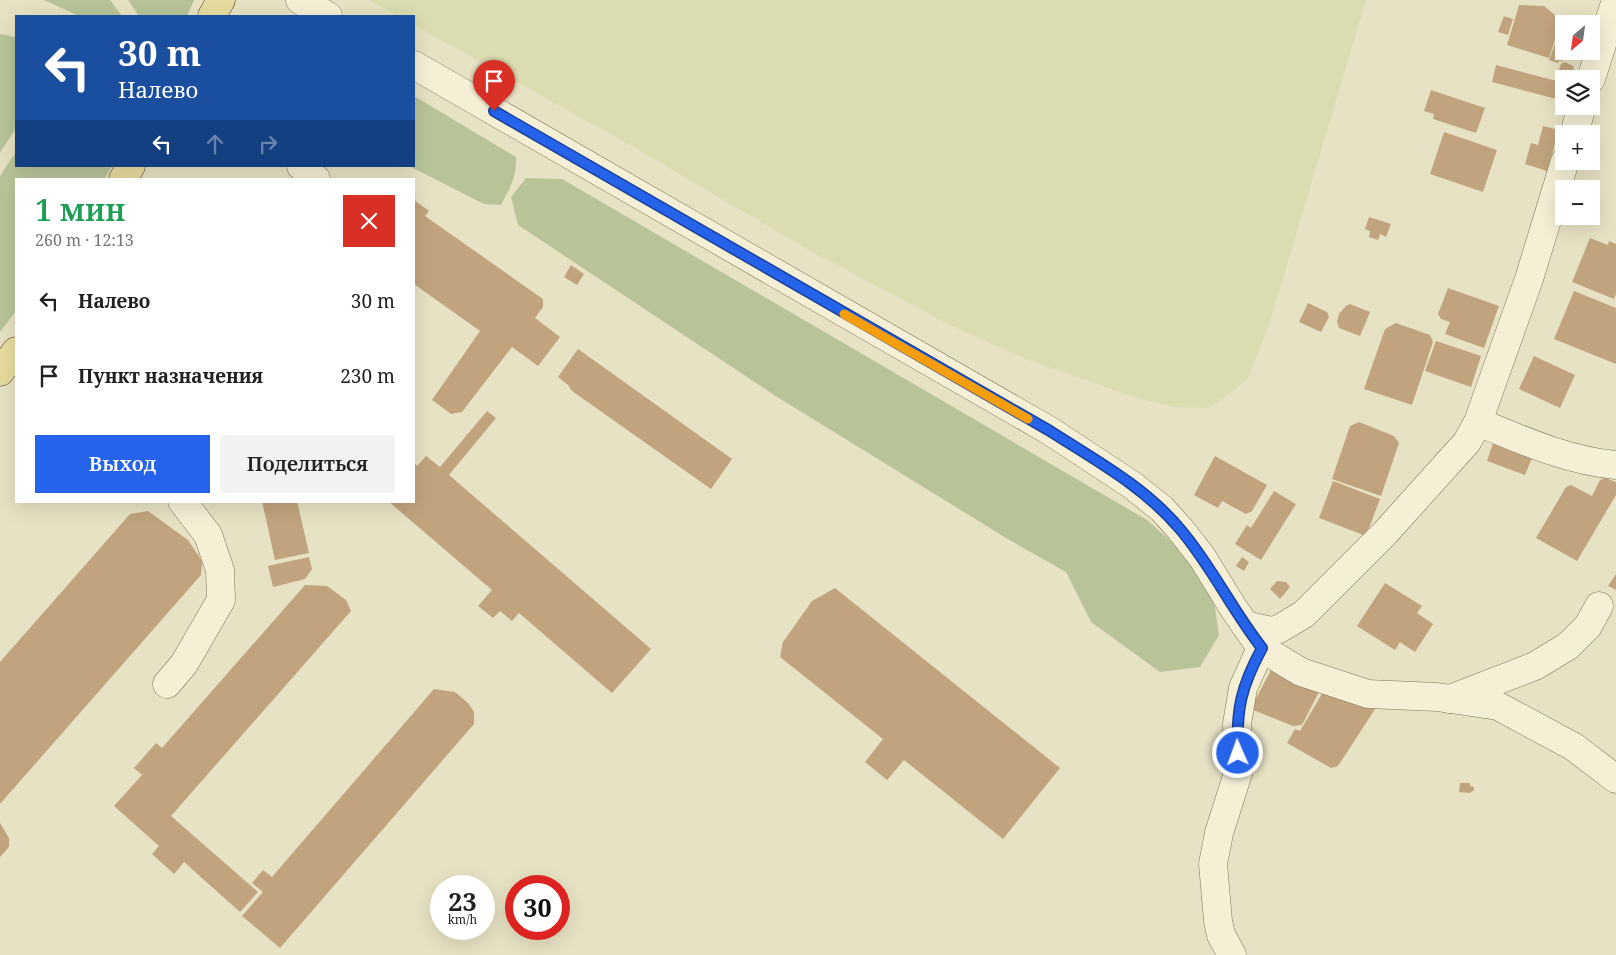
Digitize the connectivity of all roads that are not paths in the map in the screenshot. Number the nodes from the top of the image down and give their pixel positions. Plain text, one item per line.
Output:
1 (220, 0) edge
2 (300, 0) edge
3 (1616, 0) edge
4 (212, 15) edge
5 (326, 15) edge
6 (415, 66) edge
7 (1594, 70) edge
8 (130, 167) edge
9 (302, 167) edge
10 (1562, 170) edge
11 (124, 178) edge
12 (315, 178) edge
13 (1478, 422) junction
14 (1616, 465) edge
15 (184, 503) edge
16 (1599, 606) dead end
17 (1245, 625) junction
18 (1262, 648) junction
19 (167, 684) dead end
20 (1450, 699) junction
21 (1616, 779) edge
22 (1232, 955) edge

1 - 4 main road
2 - 5 street
3 - 7 street
6 - 17 street
8 - 11 main road
9 - 12 street
10 - 13 street
13 - 14 street
13 - 17 street
15 - 19 street
16 - 20 street
17 - 18 street
18 - 20 street
18 - 22 street
20 - 21 street

